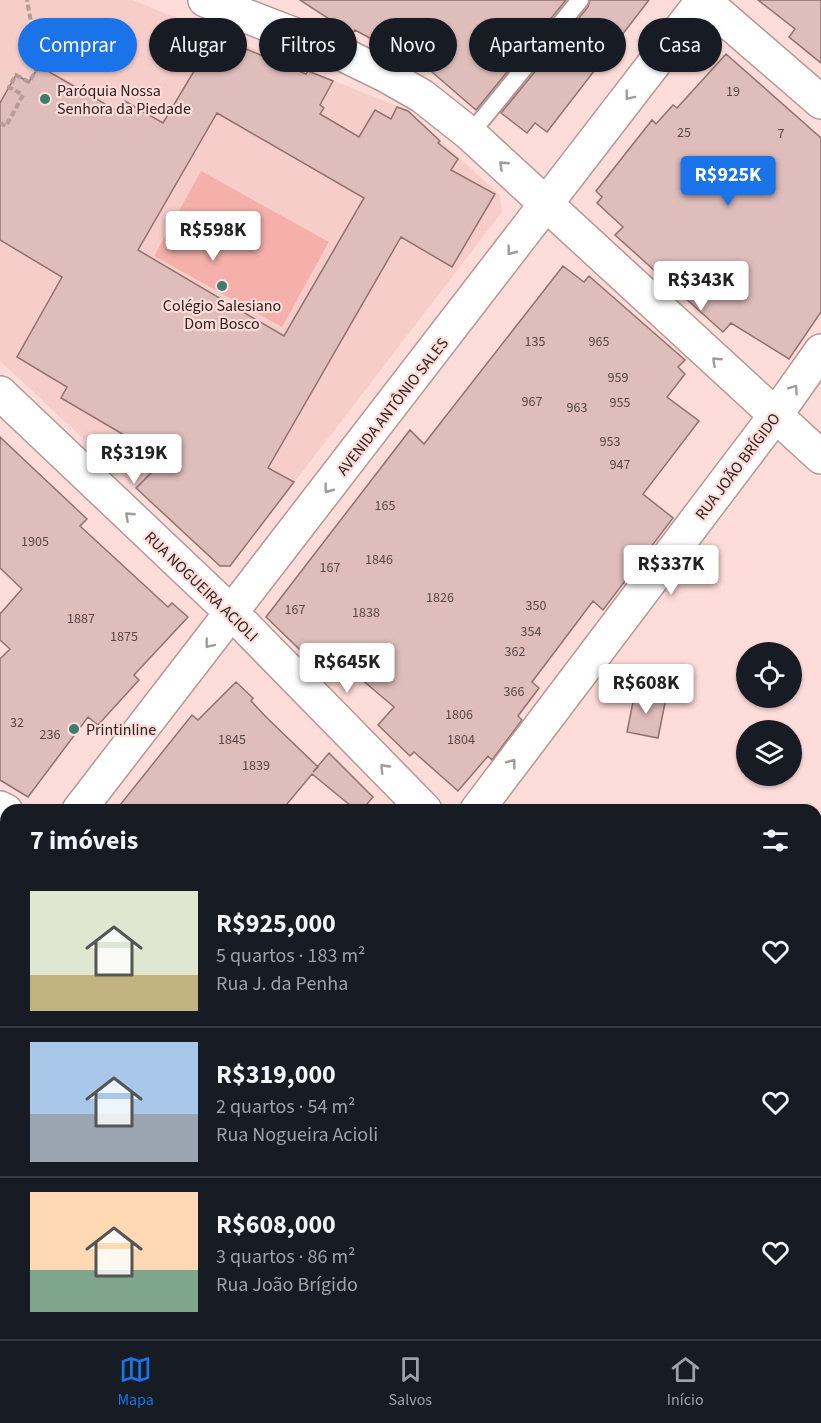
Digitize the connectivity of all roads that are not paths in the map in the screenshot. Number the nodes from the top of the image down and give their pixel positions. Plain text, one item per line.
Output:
1 (205, 0) edge
2 (580, 0) edge
3 (703, 0) edge
4 (821, 102) edge
5 (470, 134) junction
6 (546, 204) junction
7 (821, 351) edge
8 (0, 393) edge
9 (775, 416) junction
10 (821, 457) edge
11 (233, 614) junction
12 (84, 804) edge
13 (419, 804) edge
14 (482, 804) edge

1 - 5 street
2 - 5 lane
3 - 4 street
3 -> 6 street, AVENIDA ANTÔNIO SALES
6 -> 5 street
9 -> 6 street
6 -> 11 street, AVENIDA ANTÔNIO SALES
9 -> 7 street, RUA JOÃO BRÍGIDO
11 -> 8 street, RUA NOGUEIRA ACIOLI
9 - 10 street
14 -> 9 street, RUA JOÃO BRÍGIDO
11 -> 12 street, AVENIDA ANTÔNIO SALES
13 -> 11 street, RUA NOGUEIRA ACIOLI

